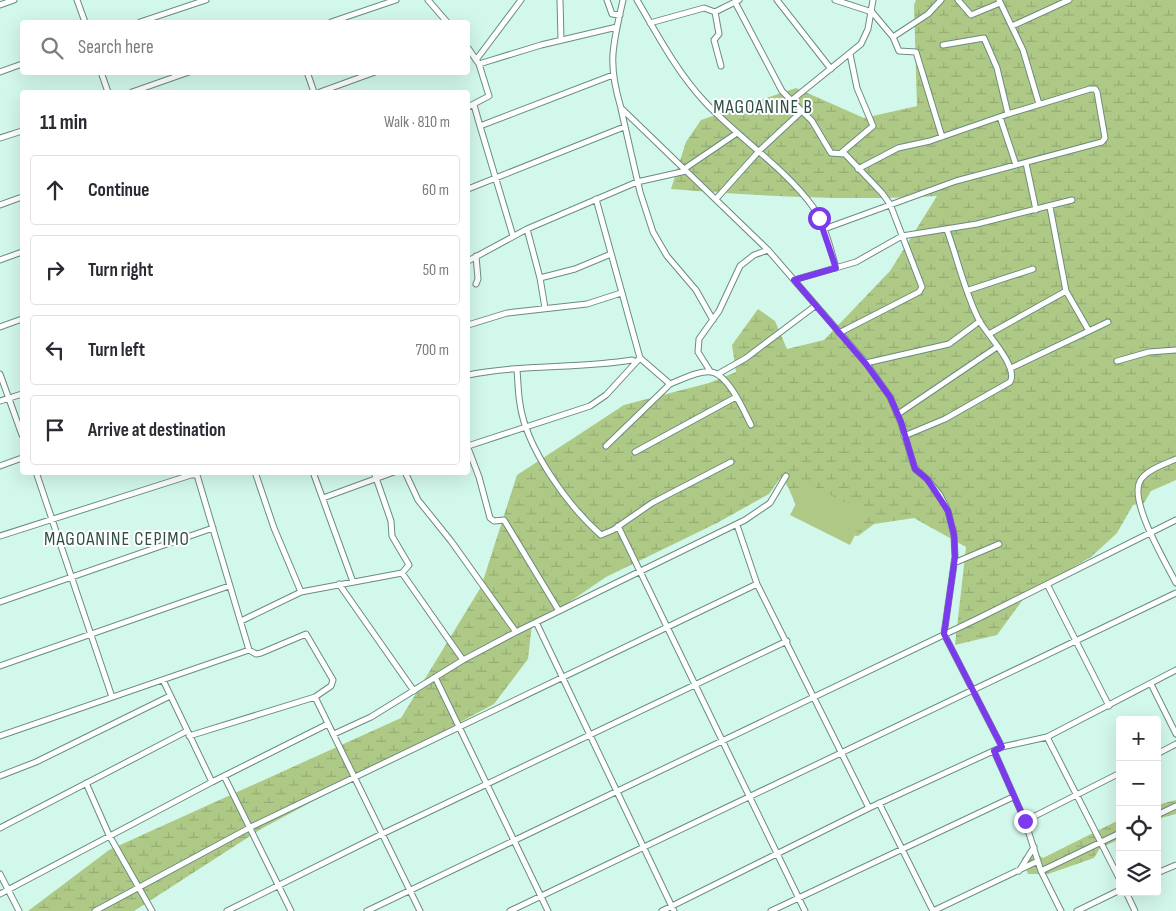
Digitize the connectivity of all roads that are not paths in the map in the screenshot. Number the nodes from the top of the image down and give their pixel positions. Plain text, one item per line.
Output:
1 (14, 0) edge
2 (76, 0) edge
3 (206, 0) edge
4 (396, 0) edge
5 (428, 0) edge
6 (521, 0) edge
7 (560, 0) edge
8 (607, 0) edge
9 (623, 0) edge
10 (636, 0) edge
11 (777, 0) edge
12 (835, 0) edge
13 (873, 0) edge
14 (941, 0) edge
15 (958, 0) edge
16 (1069, 0) edge
17 (737, 1) edge
18 (999, 1) edge
19 (0, 5) edge
20 (715, 12) junction
21 (872, 12) junction
22 (620, 15) junction
23 (84, 20) edge
24 (146, 20) edge
25 (337, 20) edge
26 (445, 20) edge
27 (650, 23) junction
28 (1012, 26) junction
29 (618, 27) junction
30 (893, 37) junction
31 (561, 40) junction
32 (943, 45) dead end
33 (470, 51) edge
34 (850, 54) junction
35 (478, 62) junction
36 (20, 65) edge
37 (721, 66) dead end
38 (830, 69) junction
39 (0, 72) edge
40 (102, 75) edge
41 (180, 75) edge
42 (308, 75) edge
43 (367, 75) edge
44 (613, 75) junction
45 (107, 90) edge
46 (138, 90) edge
47 (313, 90) edge
48 (326, 90) edge
49 (792, 100) junction
50 (1039, 104) junction
51 (474, 105) junction
52 (470, 106) edge
53 (620, 108) junction
54 (802, 111) junction
55 (1008, 114) junction
56 (1000, 117) junction
57 (480, 126) junction
58 (624, 127) junction
59 (20, 131) edge
60 (738, 133) junction
61 (942, 137) junction
62 (0, 138) edge
63 (759, 151) junction
64 (841, 152) junction
65 (1026, 163) junction
66 (1016, 165) junction
67 (858, 169) junction
68 (685, 170) junction
69 (495, 179) junction
70 (637, 182) junction
71 (470, 188) edge
72 (20, 198) edge
73 (596, 199) junction
74 (716, 199) junction
75 (1072, 200) dead end
76 (890, 204) junction
77 (0, 205) edge
78 (1050, 207) junction
79 (1036, 210) junction
80 (527, 229) junction
81 (824, 229) junction
82 (947, 230) junction
83 (513, 236) junction
84 (902, 236) junction
85 (768, 250) junction
86 (20, 253) edge
87 (611, 254) junction
88 (476, 256) junction
89 (0, 260) edge
90 (470, 260) edge
91 (836, 268) junction
92 (1033, 269) dead end
93 (540, 278) junction
94 (794, 280) junction
95 (476, 284) dead end
96 (968, 290) junction
97 (1066, 291) junction
98 (621, 293) junction
99 (815, 306) junction
100 (545, 308) junction
101 (20, 320) edge
102 (713, 320) junction
103 (980, 321) junction
104 (1108, 322) dead end
105 (470, 324) edge
106 (0, 327) edge
107 (1089, 331) junction
108 (839, 333) junction
109 (989, 334) junction
110 (997, 347) junction
111 (1176, 350) edge
112 (638, 360) junction
113 (1117, 361) dead end
114 (866, 364) junction
115 (1011, 368) junction
116 (517, 370) junction
117 (710, 371) junction
118 (0, 374) edge
119 (718, 374) junction
120 (470, 375) edge
121 (670, 384) junction
122 (20, 395) edge
123 (736, 396) junction
124 (9, 398) junction
125 (0, 401) edge
126 (898, 414) junction
127 (751, 425) dead end
128 (526, 427) junction
129 (20, 429) edge
130 (904, 436) junction
131 (470, 446) edge
132 (606, 446) dead end
133 (470, 452) edge
134 (635, 452) dead end
135 (20, 459) edge
136 (1176, 459) edge
137 (730, 462) dead end
138 (0, 466) edge
139 (37, 475) edge
140 (191, 475) edge
141 (195, 475) edge
142 (256, 475) edge
143 (314, 475) edge
144 (375, 475) edge
145 (406, 475) edge
146 (786, 476) dead end
147 (323, 498) junction
148 (52, 518) junction
149 (1176, 520) edge
150 (737, 525) junction
151 (618, 526) junction
152 (213, 528) junction
153 (1151, 534) junction
154 (0, 536) edge
155 (999, 544) dead end
156 (954, 563) junction
157 (640, 572) junction
158 (402, 573) junction
159 (72, 577) junction
160 (353, 582) junction
161 (1176, 583) edge
162 (339, 584) junction
163 (757, 584) junction
164 (1047, 584) junction
165 (229, 586) junction
166 (301, 592) junction
167 (1176, 593) edge
168 (0, 602) edge
169 (559, 611) junction
170 (242, 622) junction
171 (536, 622) junction
172 (668, 627) junction
173 (516, 632) junction
174 (91, 633) junction
175 (944, 634) junction
176 (1075, 640) junction
177 (787, 641) junction
178 (249, 650) junction
179 (463, 660) junction
180 (0, 666) edge
181 (1176, 670) edge
182 (435, 677) junction
183 (564, 678) junction
184 (164, 680) junction
185 (1152, 684) junction
186 (695, 686) junction
187 (972, 690) junction
188 (414, 691) junction
189 (170, 696) junction
190 (814, 696) junction
191 (112, 697) junction
192 (315, 697) junction
193 (1109, 706) junction
194 (328, 724) junction
195 (460, 727) junction
196 (188, 733) junction
197 (334, 734) junction
198 (590, 734) junction
199 (1176, 734) edge
200 (0, 736) edge
201 (1048, 737) junction
202 (721, 740) junction
203 (1176, 744) edge
204 (1002, 747) junction
205 (994, 751) junction
206 (1161, 752) edge
207 (842, 753) junction
208 (0, 776) edge
209 (224, 776) junction
210 (1116, 776) edge
211 (355, 778) junction
212 (212, 782) junction
213 (86, 783) junction
214 (486, 785) junction
215 (619, 790) junction
216 (749, 796) junction
217 (1077, 796) junction
218 (1013, 797) junction
219 (880, 803) junction
220 (1176, 806) edge
221 (869, 808) junction
222 (1161, 813) edge
223 (1025, 821) junction
224 (251, 827) junction
225 (0, 828) edge
226 (382, 834) junction
227 (1116, 835) edge
228 (109, 836) junction
229 (514, 841) junction
230 (1101, 842) junction
231 (644, 847) junction
232 (1034, 847) junction
233 (903, 849) junction
234 (777, 853) junction
235 (1038, 862) junction
236 (1176, 865) edge
237 (1019, 871) junction
238 (1041, 871) junction
239 (1161, 871) edge
240 (1116, 872) edge
241 (0, 874) edge
242 (278, 886) junction
243 (138, 887) junction
244 (7, 890) junction
245 (410, 890) junction
246 (1116, 892) edge
247 (0, 894) edge
248 (1128, 896) edge
249 (541, 897) junction
250 (799, 899) junction
251 (673, 909) edge
252 (19, 911) edge
253 (94, 911) edge
254 (152, 911) edge
255 (227, 911) edge
256 (291, 911) edge
257 (367, 911) edge
258 (420, 911) edge
259 (510, 911) edge
260 (548, 911) edge
261 (662, 911) edge
262 (771, 911) edge
263 (804, 911) edge
264 (1061, 911) edge
265 (1077, 911) edge
266 (1135, 911) edge

1 - 19 street
2 - 23 street
3 - 24 street
4 - 25 street
5 - 26 street
6 - 35 street
7 - 31 street
8 - 22 street
9 - 22 street
10 - 27 street
11 - 38 street
12 - 21 street
13 - 21 street
14 - 30 street
15 - 18 street
16 - 28 street
17 - 20 street
17 - 49 street
18 - 28 street
20 - 27 street
20 - 37 street
21 - 30 street
21 - 34 street
22 - 29 street
27 - 60 street
28 - 50 street
29 - 31 street
29 - 44 street
30 - 61 street
31 - 35 street
32 - 55 street
33 - 35 street
34 - 38 street
34 - 64 street
35 - 51 street
36 - 39 street
38 - 49 street
40 - 45 street
41 - 46 street
42 - 47 street
43 - 48 street
44 - 53 street
44 - 57 street
49 - 54 street
50 - 55 street
50 - 65 street
51 - 52 street
51 - 57 street
53 - 58 street
53 - 68 street
54 - 63 street
54 - 64 street
55 - 56 street
56 - 61 street
56 - 66 street
57 - 69 street
58 - 69 street
58 - 70 street
59 - 62 street
60 - 63 street
60 - 68 street
61 - 67 street
63 - 74 street
63 - 81 street
64 - 67 street
65 - 66 street
65 - 79 street
66 - 76 street
67 - 76 street
68 - 70 street
68 - 74 street
69 - 71 street
69 - 83 street
70 - 73 street
70 - 102 street
72 - 77 street
73 - 80 street
73 - 87 street
74 - 85 street
75 - 78 street
76 - 81 street
76 - 84 street
78 - 79 street
78 - 97 street
79 - 82 street
80 - 83 street
80 - 93 street
81 - 91 street
82 - 84 street
82 - 96 street
83 - 88 street
84 - 91 street
84 - 108 street
85 - 94 street
85 - 102 street
86 - 89 street
87 - 93 street
87 - 98 street
88 - 90 street
88 - 95 street
91 - 94 street
92 - 96 street
93 - 100 street
94 - 99 street
96 - 103 street
97 - 107 street
97 - 109 street
98 - 100 street
98 - 112 street
99 - 108 street
99 - 119 street
100 - 105 street
101 - 106 street
102 - 117 street
103 - 109 street
103 - 114 street
104 - 107 street
107 - 115 street
108 - 114 street
109 - 110 street
110 - 115 street
110 - 126 street
111 - 113 street
112 - 116 street
112 - 121 street
112 - 128 street
114 - 126 street
115 - 130 street
116 - 120 street
116 - 128 street
117 - 119 street
117 - 121 street
118 - 124 street
119 - 123 street
121 - 132 street
122 - 124 street
123 - 127 street
123 - 134 street
124 - 125 street
124 - 129 street
126 - 130 street
128 - 131 street
128 - 151 street
130 - 156 street
133 - 169 street
135 - 138 street
136 - 153 street
137 - 151 street
139 - 148 street
140 - 148 street
141 - 152 street
142 - 166 street
143 - 147 street
144 - 147 street
144 - 158 street
145 - 173 street
146 - 150 street
147 - 160 street
148 - 154 street
148 - 159 street
149 - 153 street
150 - 157 street
150 - 163 street
151 - 157 street
152 - 159 street
152 - 165 street
153 - 161 street
153 - 164 street
155 - 156 street
156 - 175 street
157 - 169 street
157 - 172 street
158 - 160 street
158 - 179 street
159 - 168 street
159 - 174 street
160 - 162 street
162 - 166 street
162 - 188 street
163 - 172 street
163 - 177 street
164 - 175 street
164 - 176 street
165 - 170 street
165 - 174 street
166 - 170 street
167 - 176 street
169 - 171 street
170 - 178 street
171 - 173 street
171 - 183 street
172 - 183 street
172 - 186 street
173 - 179 street
174 - 180 street
174 - 191 street
175 - 187 street
175 - 190 street
176 - 187 street
176 - 193 street
177 - 186 street
177 - 190 street
178 - 184 street
178 - 192 street
179 - 182 street
181 - 185 street
182 - 188 street
182 - 195 street
183 - 195 street
183 - 198 street
184 - 189 street
184 - 191 street
185 - 193 street
185 - 199 street
186 - 198 street
186 - 202 street
187 - 204 street
187 - 207 street
188 - 197 street
189 - 196 street
189 - 208 street
190 - 202 street
190 - 207 street
191 - 200 street
192 - 194 street
192 - 196 street
193 - 201 street
194 - 197 street
194 - 209 street
195 - 211 street
195 - 214 street
196 - 212 street
196 - 213 street
197 - 211 street
198 - 214 street
198 - 215 street
201 - 204 street
201 - 217 street
202 - 215 street
202 - 216 street
203 - 206 street
204 - 205 street
205 - 218 street
205 - 219 street
207 - 216 street
207 - 221 street
209 - 212 street
209 - 224 street
210 - 217 street
211 - 224 street
211 - 226 street
212 - 228 street
213 - 225 street
213 - 228 street
214 - 226 street
214 - 229 street
215 - 229 street
215 - 231 street
216 - 231 street
216 - 234 street
217 - 223 street
217 - 230 street
218 - 223 street
218 - 233 street
219 - 221 street
219 - 233 street
220 - 222 street
221 - 234 street
223 - 232 street
224 - 242 street
224 - 243 street
226 - 242 street
226 - 245 street
227 - 230 street
228 - 243 street
228 - 244 street
229 - 245 street
229 - 249 street
230 - 238 street
230 - 240 street
231 - 249 street
231 - 251 street
232 - 235 street
232 - 237 street
233 - 237 street
233 - 250 street
234 - 250 street
234 - 251 street
235 - 237 street
235 - 238 street
236 - 239 street
238 - 264 street
241 - 244 street
242 - 255 street
242 - 256 street
243 - 253 street
243 - 254 street
244 - 247 street
244 - 252 street
245 - 257 street
245 - 258 street
246 - 265 street
248 - 266 street
249 - 259 street
249 - 260 street
250 - 262 street
250 - 263 street
251 - 261 street

